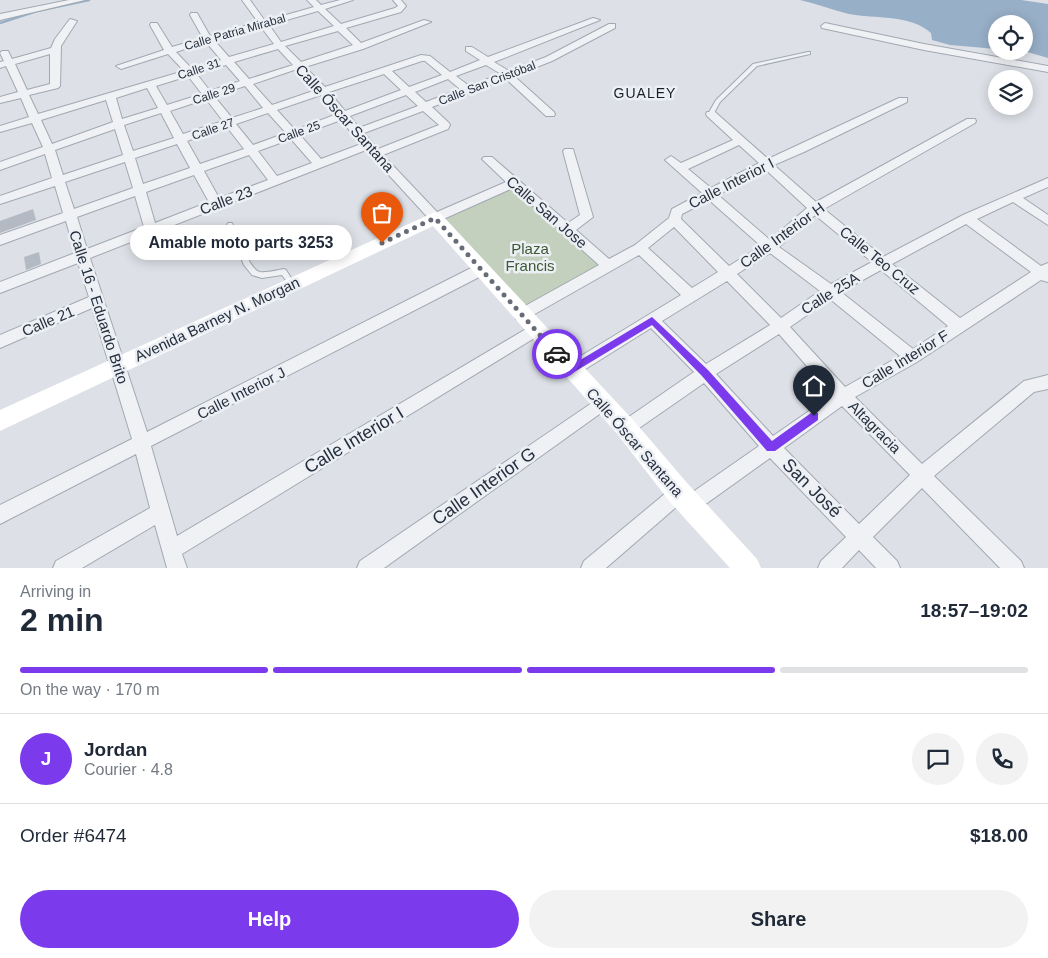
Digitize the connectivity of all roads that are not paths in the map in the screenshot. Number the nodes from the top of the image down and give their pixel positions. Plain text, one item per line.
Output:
1 (81, 0) edge
2 (246, 0) edge
3 (311, 0) edge
4 (349, 0) edge
5 (397, 5) edge
6 (318, 8) junction
7 (194, 15) dead end
8 (0, 17) edge
9 (596, 20) dead end
10 (73, 21) dead end
11 (427, 22) dead end
12 (263, 23) junction
13 (154, 24) dead end
14 (612, 26) dead end
15 (825, 26) dead end
16 (339, 28) junction
17 (208, 38) junction
18 (527, 42) junction
19 (279, 45) junction
20 (360, 47) junction
21 (469, 49) dead end
22 (54, 50) junction
23 (169, 50) junction
24 (808, 53) dead end
25 (5, 60) edge
26 (227, 60) junction
27 (488, 61) junction
28 (553, 62) junction
29 (121, 66) dead end
30 (298, 66) junction
31 (1048, 69) edge
32 (386, 70) junction
33 (190, 72) junction
34 (507, 74) junction
35 (448, 75) junction
36 (247, 83) junction
37 (150, 84) junction
38 (466, 89) junction
39 (408, 90) junction
40 (324, 91) junction
41 (23, 94) junction
42 (209, 95) junction
43 (110, 96) junction
44 (0, 100) edge
45 (903, 100) dead end
46 (426, 107) junction
47 (164, 109) junction
48 (271, 109) junction
49 (550, 114) dead end
50 (711, 114) joint
51 (343, 116) junction
52 (34, 119) junction
53 (971, 121) dead end
54 (230, 123) junction
55 (118, 124) junction
56 (0, 129) edge
57 (358, 132) junction
58 (293, 134) junction
59 (181, 140) junction
60 (739, 141) junction
61 (50, 149) junction
62 (373, 149) junction
63 (251, 150) junction
64 (569, 151) dead end
65 (128, 158) junction
66 (488, 159) dead end
67 (319, 164) junction
68 (766, 164) junction
69 (0, 166) edge
70 (198, 169) junction
71 (59, 181) junction
72 (275, 181) junction
73 (1048, 182) edge
74 (514, 183) junction
75 (139, 191) junction
76 (708, 194) junction
77 (1014, 197) junction
78 (0, 200) edge
79 (216, 204) junction
80 (815, 208) junction
81 (70, 215) junction
82 (435, 218) junction
83 (967, 218) junction
84 (675, 220) junction
85 (1048, 221) edge
86 (230, 225) dead end
87 (151, 229) junction
88 (567, 230) junction
89 (0, 240) edge
90 (770, 247) junction
91 (640, 248) junction
92 (82, 256) junction
93 (882, 262) junction
94 (607, 265) junction
95 (482, 269) junction
96 (1046, 273) edge
97 (727, 274) junction
98 (292, 284) junction
99 (0, 288) edge
100 (830, 291) junction
101 (691, 296) junction
102 (96, 300) junction
103 (652, 320) junction
104 (529, 322) junction
105 (780, 326) junction
106 (960, 326) junction
107 (0, 342) edge
108 (912, 357) junction
109 (118, 365) junction
110 (571, 370) junction
111 (705, 373) junction
112 (1048, 382) edge
113 (843, 396) junction
114 (602, 403) junction
115 (0, 421) edge
116 (626, 428) junction
117 (142, 443) junction
118 (771, 447) junction
119 (922, 475) junction
120 (685, 499) junction
121 (160, 512) junction
122 (0, 515) edge
123 (861, 537) junction
124 (171, 550) junction
125 (63, 568) edge
126 (177, 568) edge
127 (367, 568) edge
128 (592, 568) edge
129 (748, 568) edge
130 (828, 568) edge
131 (890, 568) edge
132 (1014, 568) edge

1 - 8 street
2 - 12 street, Calle Óscar Santana
3 - 6 street
4 - 6 street, Calle Patria Mirabal
5 - 16 street, Calle 31
6 - 12 street, Calle Patria Mirabal
6 - 16 street
7 - 17 street
9 - 18 street, Calle 25
10 - 22 street
11 - 20 street, Calle 29
12 - 17 street, Calle Patria Mirabal
12 - 19 street, Calle Óscar Santana
13 - 23 street
14 - 28 street, Calle San Cristóbal
15 - 31 street
16 - 19 street, Calle 31
16 - 20 street
17 - 23 street, Calle Patria Mirabal
17 - 26 street
18 - 27 street, Calle 25
18 - 28 street
19 - 26 street, Calle 31
19 - 30 street, Calle Óscar Santana
20 - 30 street, Calle 29
21 - 27 street
22 - 25 street
22 - 41 street
23 - 29 street, Calle Patria Mirabal
23 - 33 street
24 - 50 lane
25 - 41 street, Calle 16 - Eduardo Brito
26 - 33 street, Calle 31
26 - 36 street
27 - 34 street
27 - 35 street, Calle 25
28 - 34 street, Calle San Cristóbal
30 - 36 street, Calle 29
30 - 40 street, Calle Óscar Santana
32 - 35 street, Calle 27
32 - 39 street
32 - 40 street, Calle 27
33 - 37 street, Calle 31
33 - 42 street
34 - 38 street, Calle San Cristóbal
34 - 49 street
35 - 38 street
35 - 39 street, Calle 25
36 - 42 street, Calle 29
36 - 48 street
37 - 43 street, Calle 31
37 - 47 street
38 - 46 street, Calle San Cristóbal
39 - 46 street
39 - 51 street, Calle 25
40 - 48 street, Calle 27
40 - 51 street, Calle Óscar Santana
41 - 44 street
41 - 52 street, Calle 16 - Eduardo Brito
42 - 47 street, Calle 29
42 - 54 street
43 - 52 street, Calle 31
43 - 55 street
45 - 68 street, Calle Interior I
46 - 57 street, Calle San Cristóbal
46 - 62 street, Calle 23
47 - 55 street, Calle 29
47 - 59 street
48 - 54 street, Calle 27
48 - 58 street
50 - 60 street, Calle Teo Cruz
51 - 57 street, Calle Óscar Santana
51 - 58 street, Calle 25
52 - 56 street, Calle 31
52 - 61 street, Calle 16 - Eduardo Brito
53 - 80 street, Calle Interior H
54 - 59 street, Calle 27
54 - 63 street
55 - 61 street, Calle 29
55 - 65 street
57 - 62 street, Calle Óscar Santana
58 - 63 street, Calle 25
58 - 67 street
59 - 65 street, Calle 27
59 - 70 street
60 - 68 street, Calle Teo Cruz
60 - 76 street
61 - 69 street, Calle 29
61 - 71 street, Calle 16 - Eduardo Brito
62 - 67 street, Calle 23
62 - 82 street, Calle Óscar Santana
63 - 70 street, Calle 25
63 - 72 street
64 - 88 street
65 - 71 street, Calle 27
65 - 75 street
66 - 74 street, Calle San Jose
67 - 72 street, Calle 23
68 - 76 street, Calle Interior I
68 - 80 street, Calle Teo Cruz
70 - 75 street, Calle 25
70 - 79 street
71 - 78 street, Calle 27
71 - 81 street, Calle 16 - Eduardo Brito
72 - 79 street, Calle 23
73 - 77 street, Calle 25A
74 - 82 street
74 - 88 street, Calle San Jose
75 - 81 street, Calle 25
75 - 87 street
76 - 84 street, Calle Interior I
76 - 90 street
77 - 83 street, Calle 25A
77 - 85 street
79 - 87 street, Calle 23
80 - 90 street, Calle Interior H
80 - 93 street, Calle Teo Cruz
81 - 89 street, Calle 25
81 - 92 street, Calle 16 - Eduardo Brito
82 - 95 street, Calle Óscar Santana
82 - 98 street, Avenida Barney N. Morgan
83 - 93 street, Calle 25A
83 - 96 street
84 - 91 street, Calle Interior I
84 - 97 street, Altagracia
86 - 98 lane
87 - 92 street, Calle 23
88 - 94 street, Calle San Jose
90 - 97 street, Calle Interior H
90 - 100 street
91 - 94 street, Calle Interior I
91 - 101 street
92 - 99 street, Calle 23
92 - 102 street, Calle 16 - Eduardo Brito
93 - 100 street, Calle 25A
93 - 106 street, Calle Teo Cruz
94 - 104 street, Calle Interior I
95 - 104 street, Calle Óscar Santana
95 - 117 street, Calle Interior J
96 - 106 street, Calle Interior F
97 - 101 street, Calle Interior H
97 - 105 street, Altagracia
98 - 109 street, Avenida Barney N. Morgan
100 - 105 street, Calle 25A
100 - 108 street
101 - 103 street, Calle Interior H
102 - 107 street, Calle 21
102 - 109 street, Calle 16 - Eduardo Brito
103 - 110 street, Calle Interior H
103 - 111 street, San José
104 - 110 street, Calle Óscar Santana
104 - 124 street, Calle Interior I
105 - 111 street, Calle 25A
105 - 113 street, Altagracia
106 - 108 street, Calle Interior F
108 - 113 street, Calle Interior F
109 - 115 street, Avenida Barney N. Morgan
109 - 117 street, Calle 16 - Eduardo Brito
110 - 114 street, Calle Óscar Santana
111 - 116 street, Calle 25A
111 - 118 street, San José
112 - 119 street
113 - 118 street, Calle Interior F
113 - 119 street, Altagracia
114 - 116 street, Calle Óscar Santana
114 - 127 street, Calle Interior G
116 - 120 street, Calle Óscar Santana
117 - 121 street, Calle 16 - Eduardo Brito
117 - 122 street, Calle Interior J
118 - 120 street, Calle Interior F
118 - 123 street, San José
119 - 123 street
119 - 132 street, Altagracia
120 - 128 street, Calle Interior F
120 - 129 street, Calle Óscar Santana
121 - 124 street, Calle 16 - Eduardo Brito
121 - 125 street
123 - 130 street
123 - 131 street, San José
124 - 126 street, Calle 16 - Eduardo Brito

